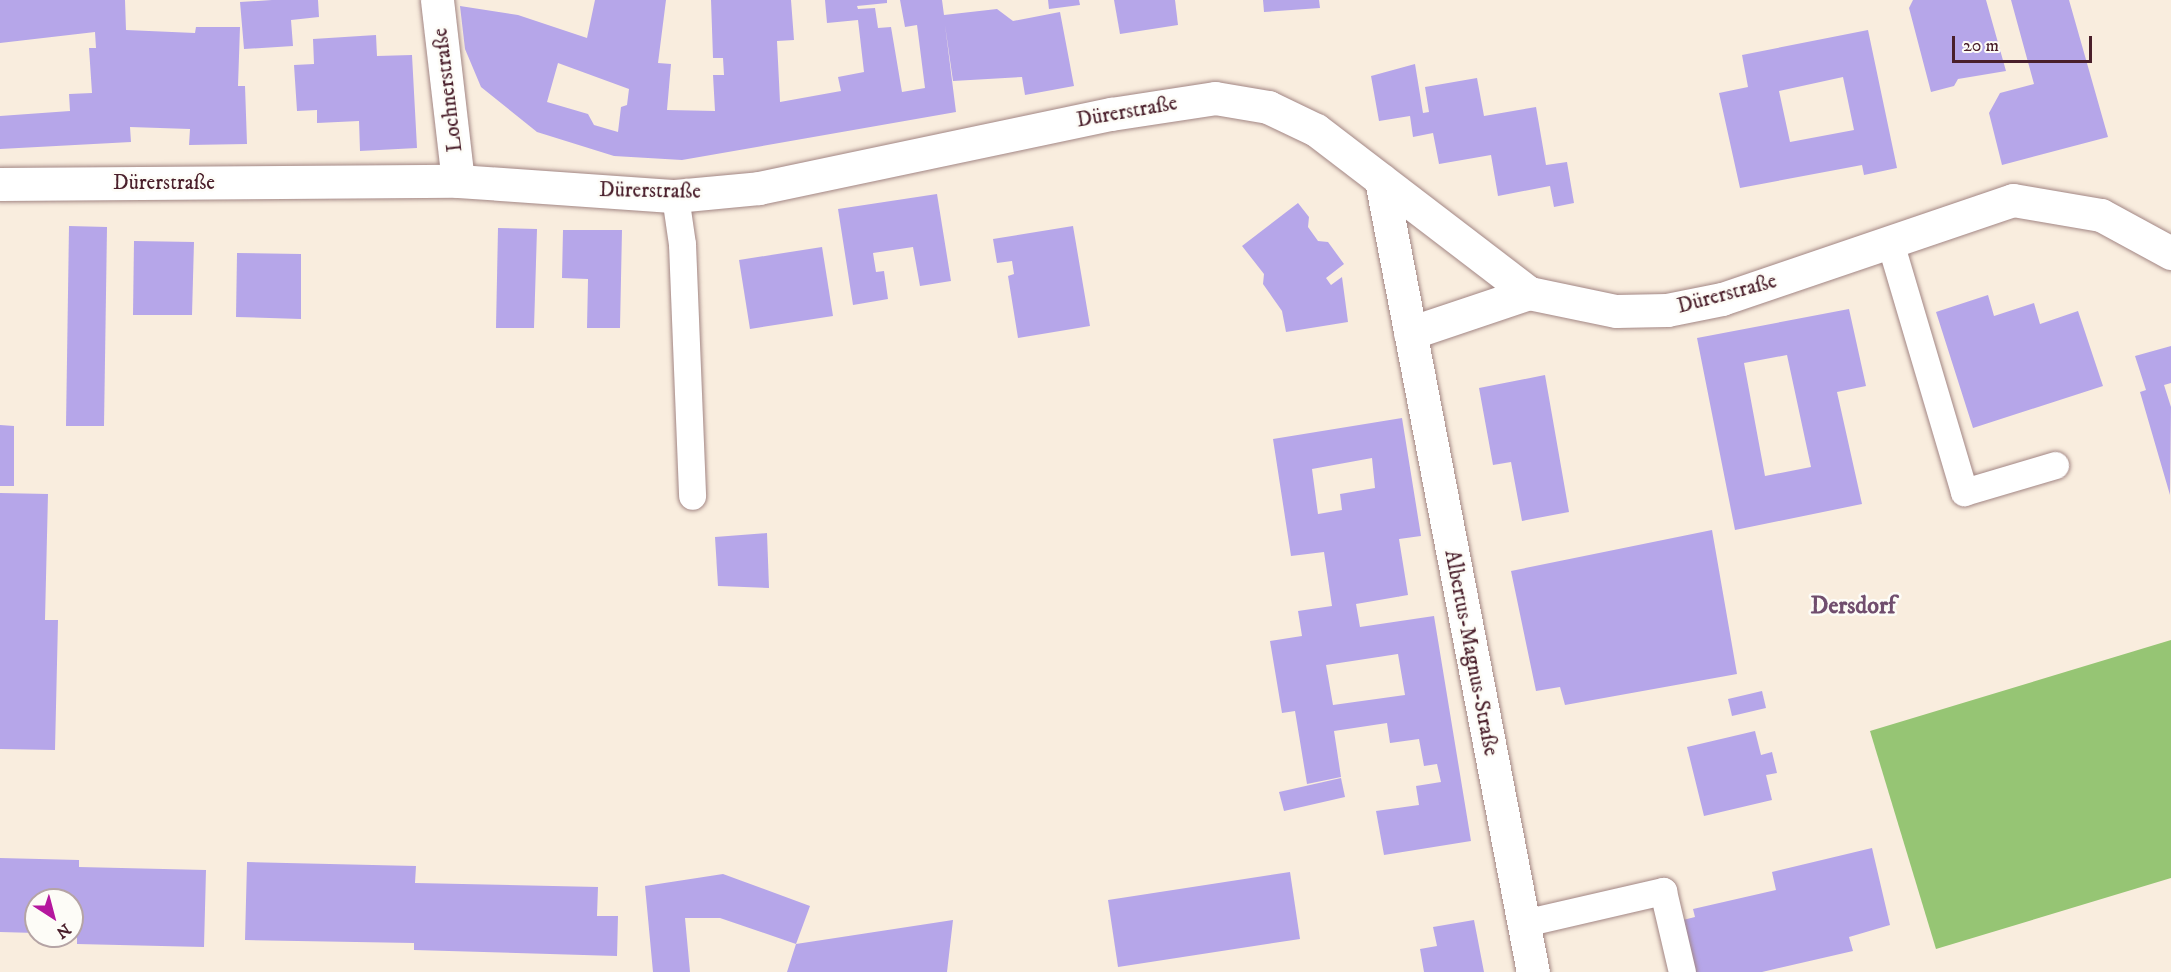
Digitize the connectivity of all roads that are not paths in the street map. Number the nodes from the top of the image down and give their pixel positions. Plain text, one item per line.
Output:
1 (437, 0) edge
2 (1382, 180) junction
3 (458, 181) junction
4 (0, 184) edge
5 (675, 196) junction
6 (1890, 242) junction
7 (2171, 253) edge
8 (1529, 293) junction
9 (1410, 333) junction
10 (2055, 465) dead end
11 (692, 496) dead end
12 (1524, 923) junction
13 (1533, 972) edge
14 (1682, 972) edge

1 - 3 street, Lochnerstraße
2 - 5 street, Dürerstraße
2 - 8 street, Dürerstraße
2 - 9 street, Albertus-Magnus-Straße
3 - 4 street, Dürerstraße
3 - 5 street, Dürerstraße
5 - 11 lane
6 - 7 street, Dürerstraße
6 - 8 street, Dürerstraße
6 - 10 lane
8 - 9 street
9 - 12 street, Albertus-Magnus-Straße
12 - 13 street, Albertus-Magnus-Straße
12 - 14 lane

